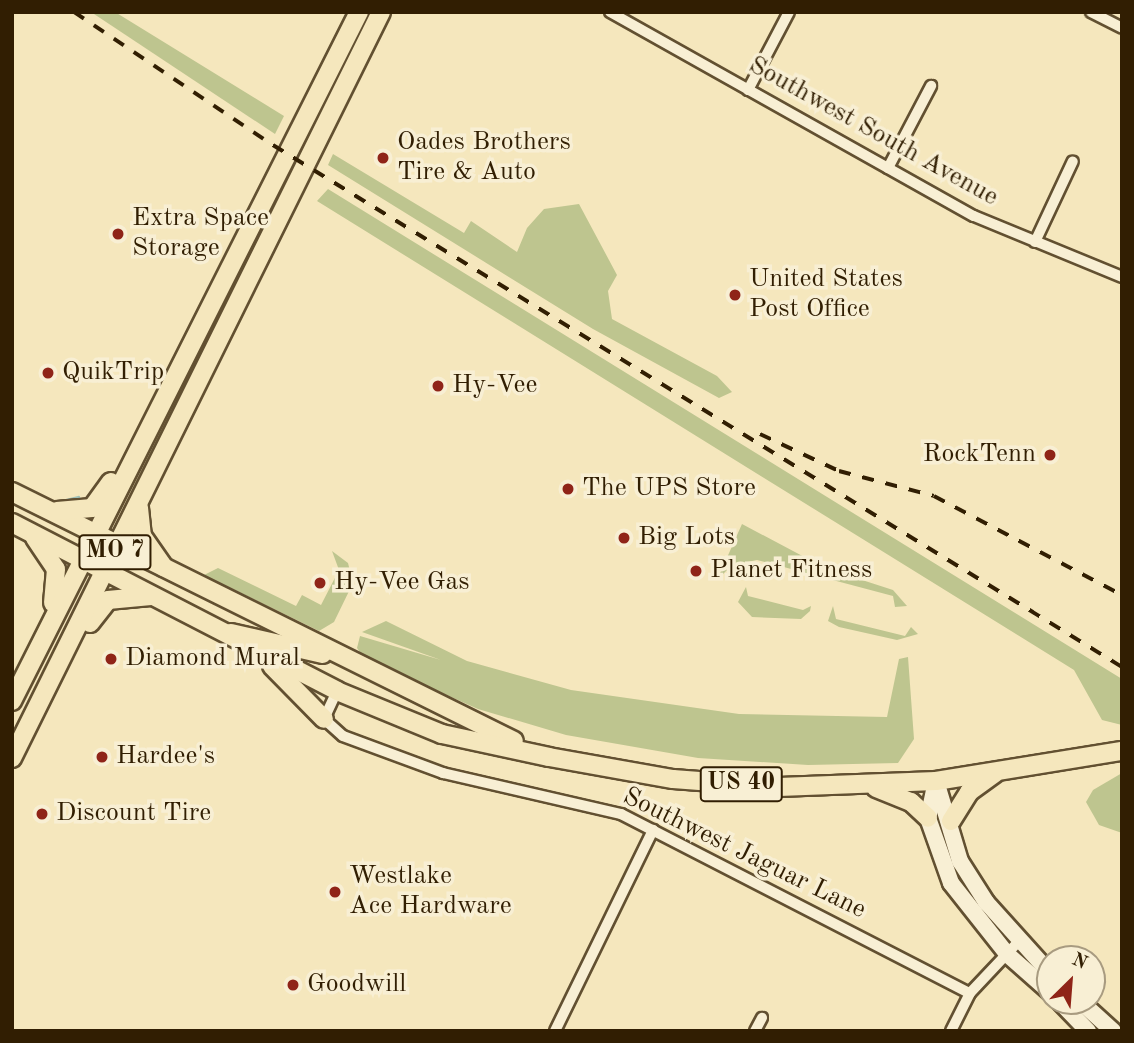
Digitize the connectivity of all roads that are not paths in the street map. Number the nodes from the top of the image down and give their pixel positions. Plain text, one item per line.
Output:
1 (359, 12) edge
2 (381, 12) edge
3 (610, 12) edge
4 (789, 12) edge
5 (1091, 12) edge
6 (1122, 28) edge
7 (931, 86) dead end
8 (748, 90) junction
9 (1073, 160) dead end
10 (888, 168) junction
11 (1035, 242) junction
12 (1122, 277) edge
13 (150, 432) junction
14 (12, 492) edge
15 (140, 504) junction
16 (38, 505) junction
17 (12, 523) edge
18 (30, 532) junction
19 (96, 536) junction
20 (118, 547) junction
21 (84, 559) junction
22 (105, 570) junction
23 (174, 577) junction
24 (153, 596) junction
25 (218, 632) junction
26 (44, 637) junction
27 (244, 645) junction
28 (334, 654) junction
29 (59, 663) junction
30 (337, 691) junction
31 (12, 701) edge
32 (324, 719) junction
33 (1122, 751) edge
34 (549, 757) junction
35 (12, 758) edge
36 (999, 771) junction
37 (936, 781) junction
38 (859, 784) junction
39 (928, 818) junction
40 (950, 821) junction
41 (653, 830) junction
42 (1020, 940) junction
43 (1007, 954) junction
44 (1036, 958) edge
45 (1036, 980) edge
46 (970, 993) junction
47 (1073, 1015) edge
48 (1095, 1015) edge
49 (762, 1018) dead end
50 (555, 1031) edge
51 (755, 1031) edge
52 (951, 1031) edge
53 (1088, 1031) edge
54 (1113, 1031) edge

1 - 13 main road, MO 7
2 - 15 main road, MO 7
3 - 8 street, Southwest South Avenue
4 - 8 street
5 - 6 street
7 - 10 street
8 - 10 street, Southwest South Avenue
9 - 11 street
10 - 11 street, Southwest South Avenue
11 - 12 street, Southwest South Avenue
13 - 16 main road
13 - 19 main road, MO 7
14 - 16 main road, US 40
15 - 20 main road, MO 7
15 - 23 main road
16 - 19 main road, US 40
17 - 18 main road, US 40
18 - 21 main road, US 40
18 - 26 main road
19 - 20 main road, US 40
19 - 21 main road, MO 7
20 - 22 main road, MO 7
20 - 23 main road, US 40
21 - 22 main road, US 40
21 - 26 main road, MO 7
22 - 24 main road, US 40
22 - 29 main road, MO 7
23 - 28 main road, US 40
24 - 25 main road, US 40
24 - 29 main road
25 - 27 main road, US 40
25 - 28 main road
26 - 31 main road, MO 7
27 - 30 main road, US 40
27 - 32 main road
28 - 34 main road, US 40
29 - 35 main road, MO 7
30 - 32 street
30 - 34 main road, US 40
32 - 41 street, Southwest Jaguar Lane
33 - 36 main road, US 40
34 - 38 main road, US 40
36 - 37 main road, US 40
36 - 40 main road
37 - 38 main road, US 40
37 - 39 main road
37 - 40 main road
38 - 39 main road
39 - 43 main road
40 - 42 main road
41 - 46 street, Southwest Jaguar Lane
41 - 50 street
42 - 43 street
42 - 44 main road
43 - 45 main road
43 - 46 street
46 - 52 street
47 - 53 main road
48 - 54 main road
49 - 51 street

